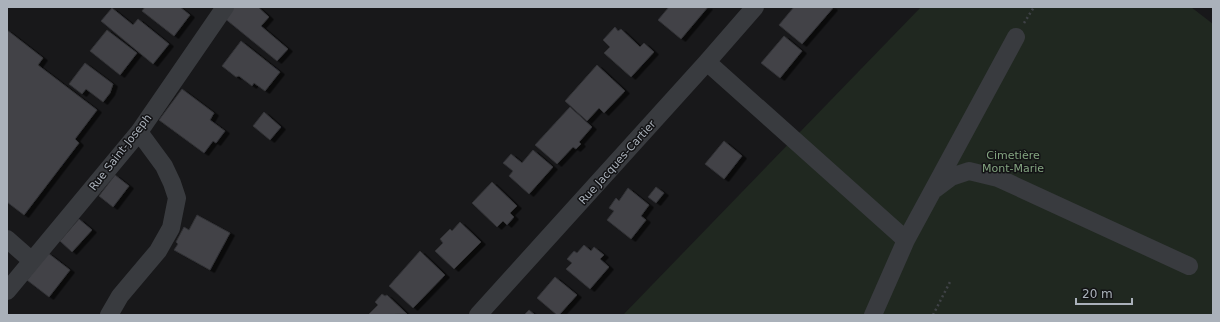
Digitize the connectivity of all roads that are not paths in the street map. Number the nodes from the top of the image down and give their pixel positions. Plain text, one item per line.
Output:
1 (225, 7) edge
2 (755, 7) edge
3 (1016, 37) dead end
4 (707, 62) junction
5 (139, 132) junction
6 (931, 192) junction
7 (7, 238) edge
8 (906, 240) junction
9 (32, 261) junction
10 (1188, 266) dead end
11 (7, 291) edge
12 (110, 315) edge
13 (478, 315) edge
14 (873, 315) edge

1 - 5 street, Rue Saint-Joseph
2 - 4 street, Rue Jacques-Cartier
3 - 6 street
4 - 8 street
4 - 13 street, Rue Jacques-Cartier
5 - 9 street, Rue Saint-Joseph
5 - 12 street
6 - 8 street
6 - 10 street
7 - 9 street
8 - 14 street
9 - 11 street, Rue Saint-Joseph

